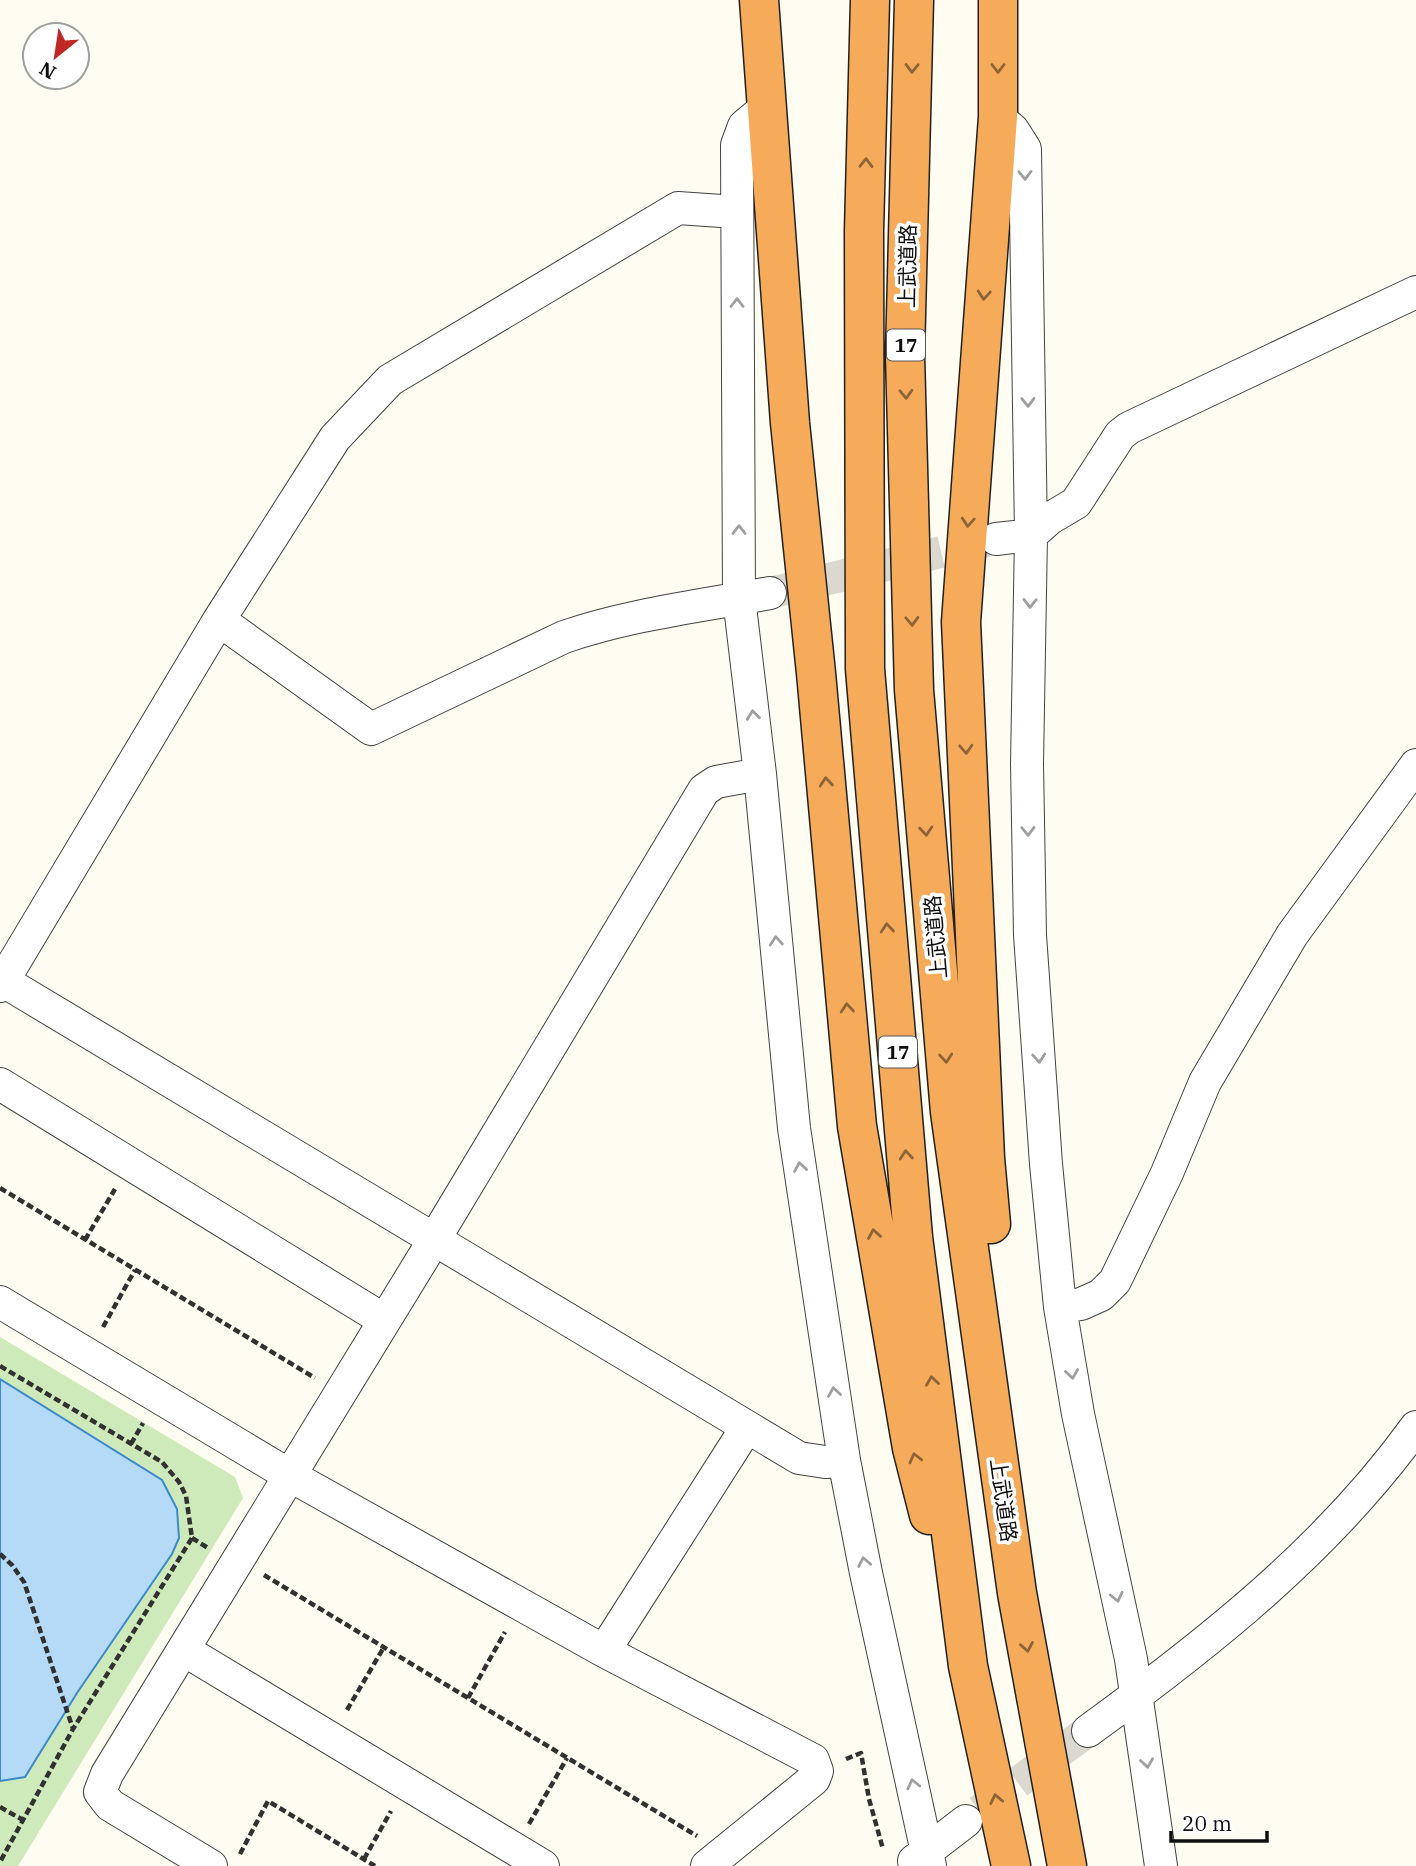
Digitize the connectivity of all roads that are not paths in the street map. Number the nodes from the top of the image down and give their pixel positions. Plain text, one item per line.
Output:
1 (760, 0) edge
2 (870, 0) edge
3 (914, 0) edge
4 (998, 0) edge
5 (768, 106) junction
6 (998, 117) junction
7 (736, 212) junction
8 (1416, 292) edge
9 (1031, 535) junction
10 (996, 539) tunnel mouth
11 (770, 593) tunnel mouth
12 (739, 598) junction
13 (219, 620) junction
14 (1416, 765) edge
15 (760, 774) junction
16 (1, 982) edge
17 (0, 1084) edge
18 (434, 1240) junction
19 (0, 1302) edge
20 (1060, 1307) junction
21 (384, 1320) junction
22 (747, 1427) junction
23 (1416, 1427) edge
24 (844, 1460) junction
25 (289, 1475) junction
26 (1017, 1593) junction
27 (184, 1650) junction
28 (604, 1651) junction
29 (968, 1666) junction
30 (1137, 1696) junction
31 (1088, 1731) tunnel mouth
32 (965, 1821) tunnel mouth
33 (912, 1858) edge
34 (716, 1859) edge
35 (225, 1861) edge
36 (543, 1866) edge
37 (1011, 1866) edge
38 (1067, 1866) edge
39 (1161, 1866) edge

1 - 5 highway
29 -> 2 highway, 上武道路 / 17
3 -> 26 highway, 上武道路 / 17
4 -> 6 highway
5 - 7 street
29 -> 5 highway
6 -> 9 street
6 -> 26 highway
12 -> 7 street
7 - 13 street
8 - 9 street
9 - 10 street
9 -> 20 street
11 - 12 street
12 - 13 street
15 -> 12 street
13 - 16 street
14 - 20 street
15 - 18 street
24 -> 15 street
16 - 18 street
17 - 21 street
18 - 21 street
18 - 22 street
19 - 25 street
20 -> 30 street
21 - 25 street
22 - 24 street
22 - 28 street
23 - 30 street
33 -> 24 street
25 - 27 street
25 - 28 street
26 -> 38 highway, 上武道路 / 17
27 - 35 street
27 - 36 street
28 - 34 street
37 -> 29 highway, 上武道路 / 17
30 - 31 street
30 -> 39 street
32 - 33 street

